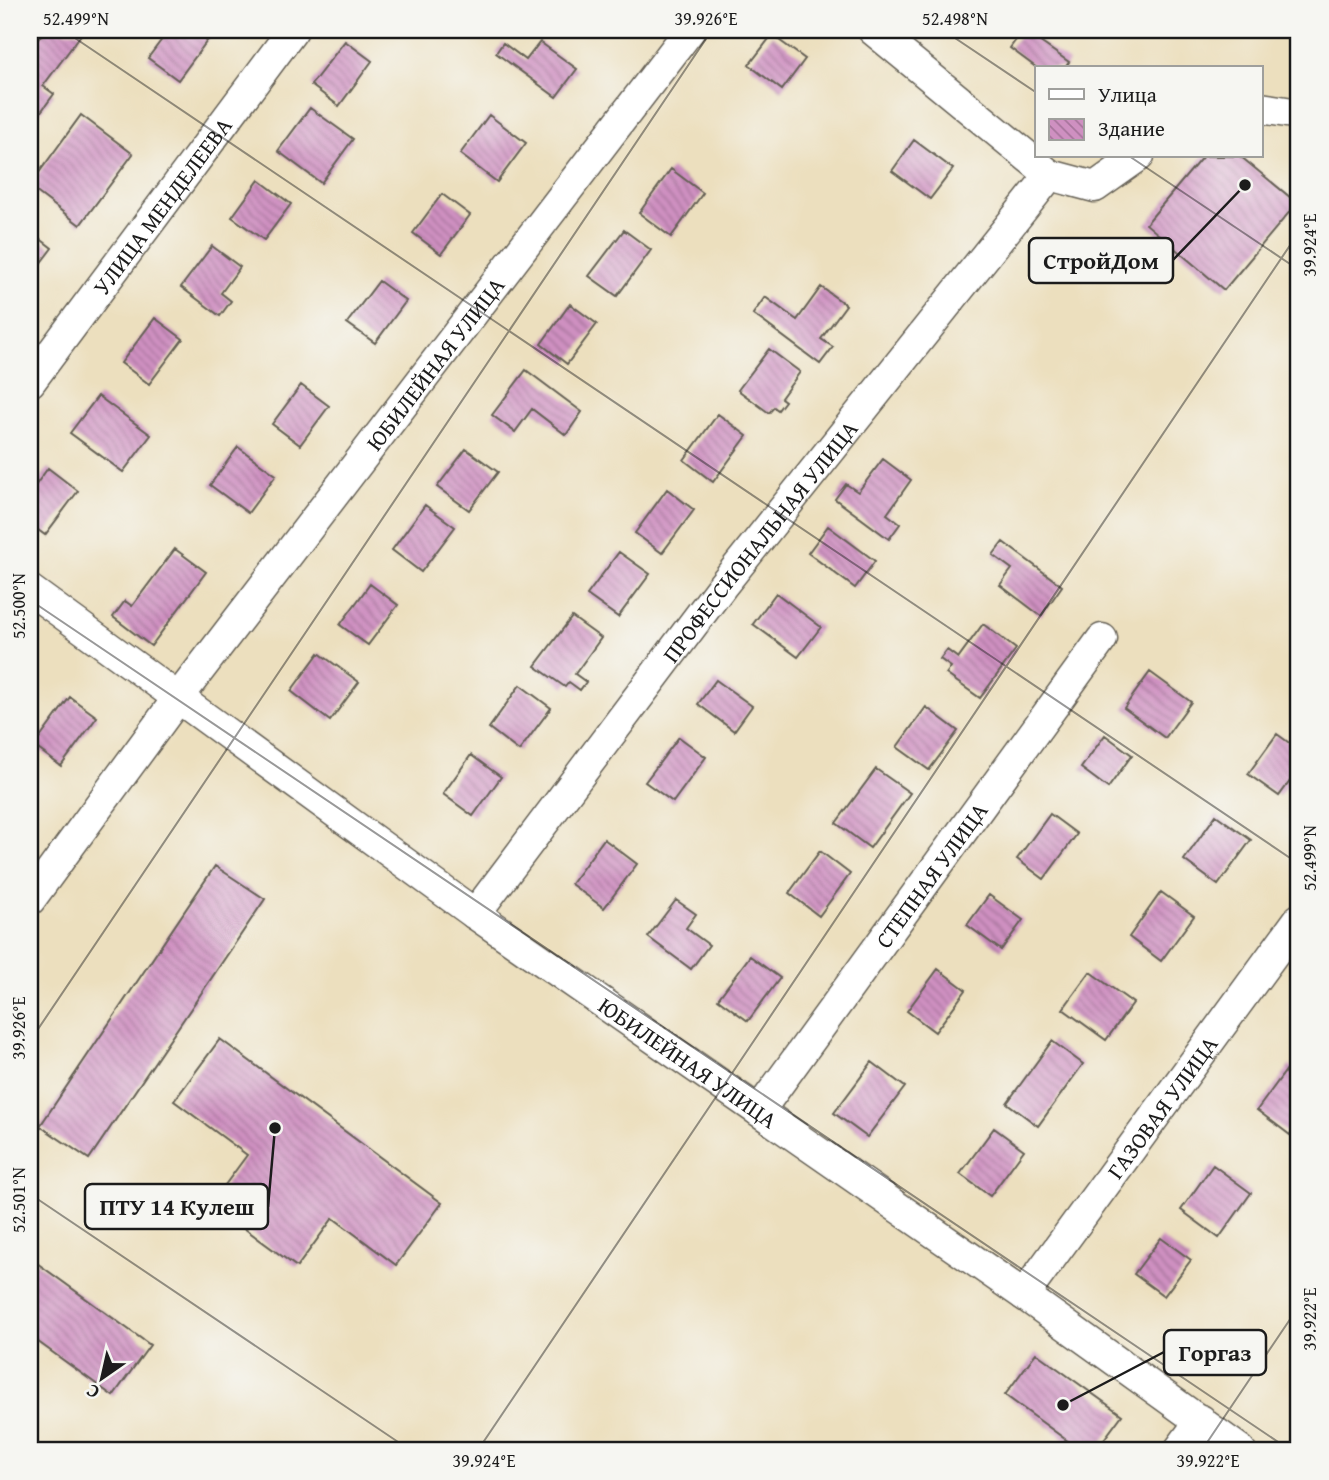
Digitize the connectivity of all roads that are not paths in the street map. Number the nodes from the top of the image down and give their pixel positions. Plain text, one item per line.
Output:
1 (293, 30) edge
2 (690, 30) edge
3 (873, 30) edge
4 (1262, 108) edge
5 (1299, 114) edge
6 (1136, 158) edge
7 (1051, 175) junction
8 (30, 382) edge
9 (30, 590) edge
10 (1102, 639) dead end
11 (178, 698) junction
12 (30, 900) edge
13 (475, 914) junction
14 (1299, 919) edge
15 (759, 1111) junction
16 (1024, 1295) junction
17 (1200, 1420) junction
18 (1179, 1450) edge
19 (1240, 1450) edge

1 - 8 street, УЛИЦА МЕНДЕЛЕЕВА
2 - 11 street, ЮБИЛЕЙНАЯ УЛИЦА
3 - 7 street
4 - 5 street
6 - 7 street
7 - 13 street, ПРОФЕССИОНАЛЬНАЯ УЛИЦА
9 - 11 street
10 - 15 street, СТЕПНАЯ УЛИЦА
11 - 12 street, ЮБИЛЕЙНАЯ УЛИЦА
11 - 13 street, ЮБИЛЕЙНАЯ УЛИЦА
13 - 15 street, ЮБИЛЕЙНАЯ УЛИЦА
14 - 16 street, ГАЗОВАЯ УЛИЦА
15 - 16 street, ЮБИЛЕЙНАЯ УЛИЦА
16 - 17 street, ЮБИЛЕЙНАЯ УЛИЦА
17 - 18 street
17 - 19 street, ЮБИЛЕЙНАЯ УЛИЦА

